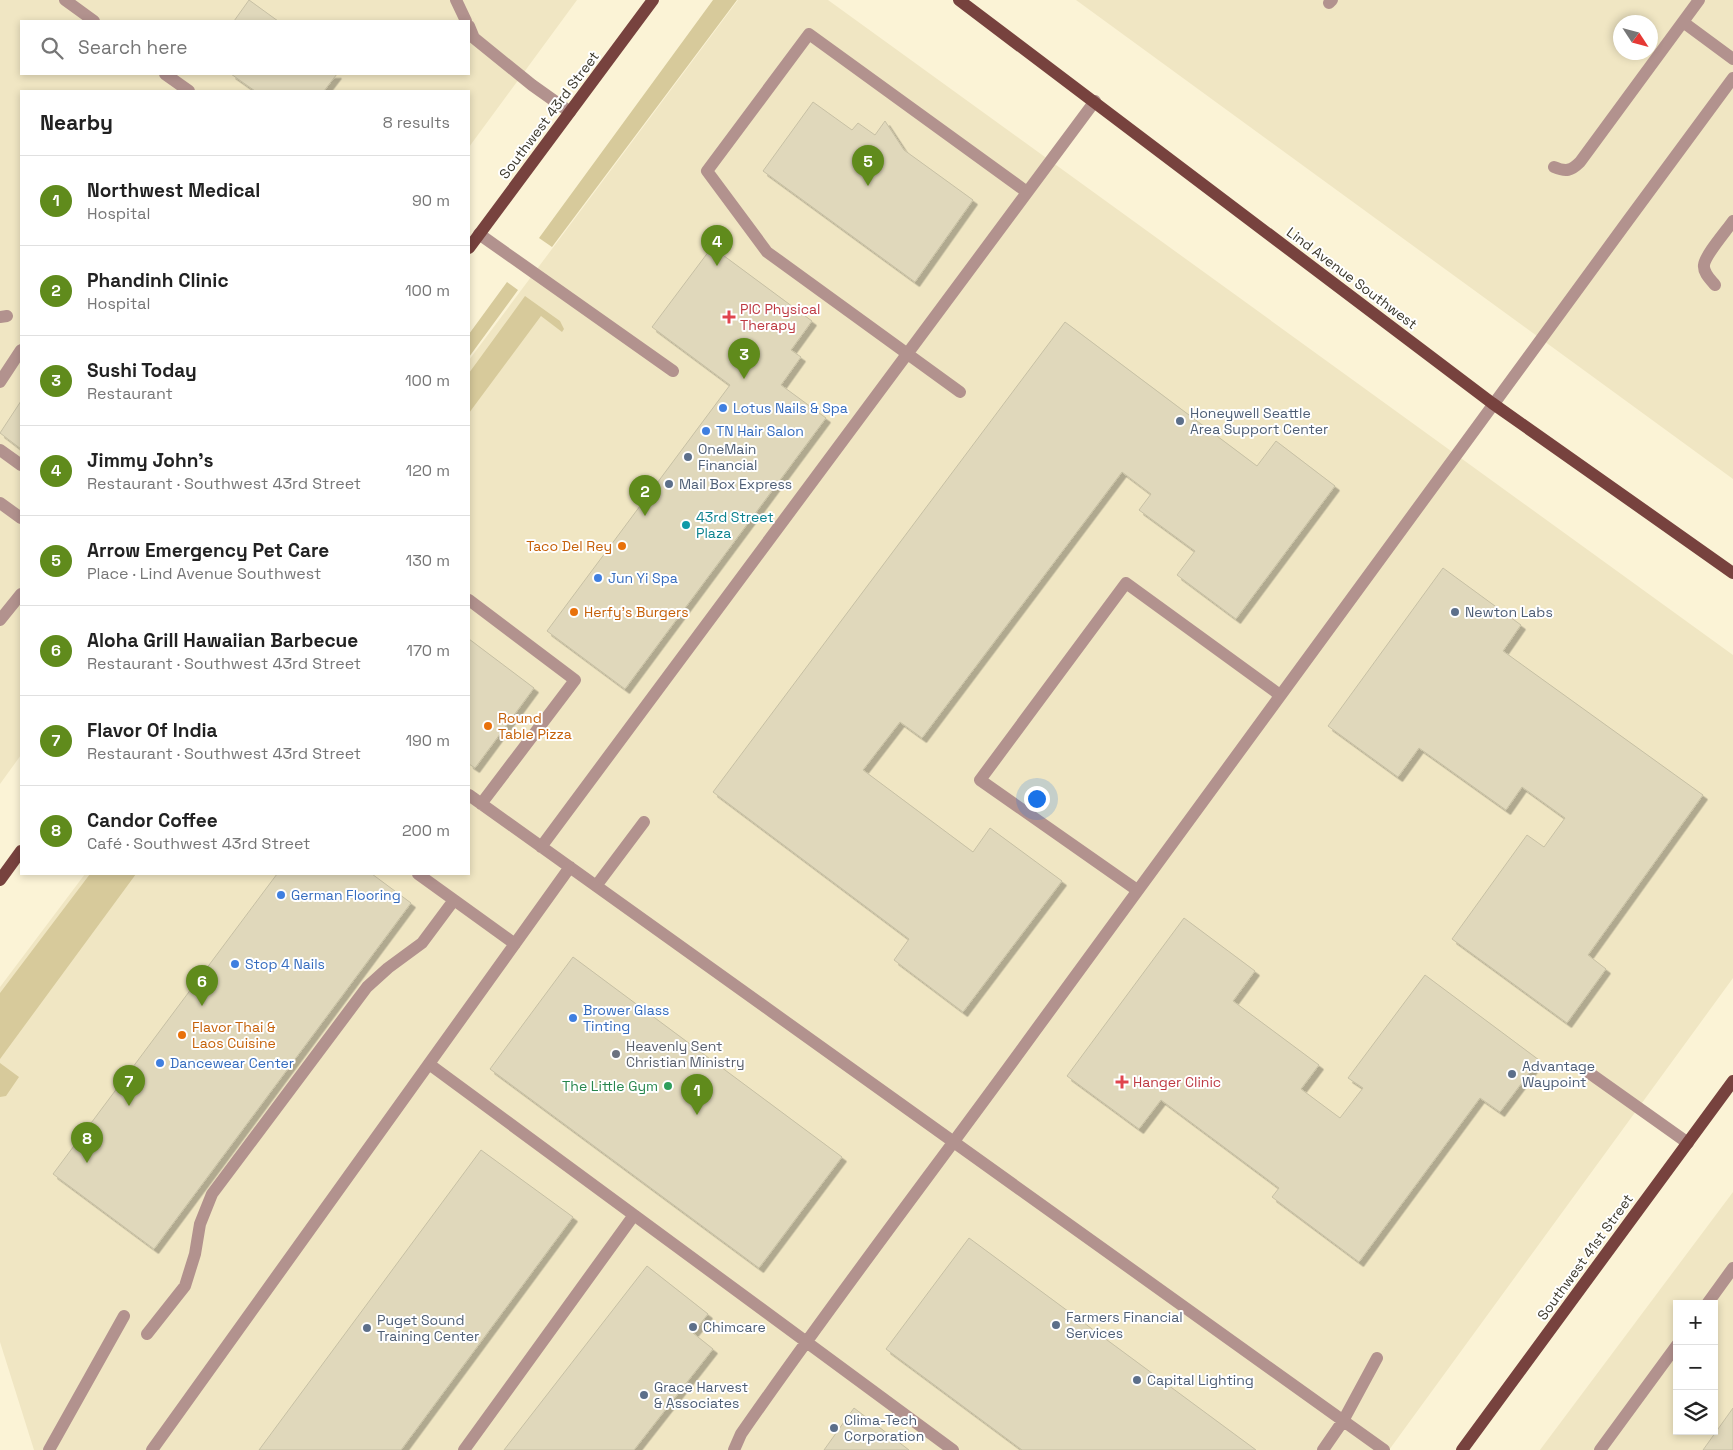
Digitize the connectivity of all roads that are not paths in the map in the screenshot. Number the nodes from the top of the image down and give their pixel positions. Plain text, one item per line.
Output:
1 (64, 0) edge
2 (456, 0) edge
3 (653, 0) edge
4 (959, 0) edge
5 (1699, 0) edge
6 (93, 20) edge
7 (466, 20) edge
8 (1683, 22) junction
9 (470, 28) edge
10 (1733, 59) edge
11 (166, 75) edge
12 (1733, 78) edge
13 (188, 90) edge
14 (1094, 101) junction
15 (570, 112) junction
16 (1554, 167) dead end
17 (1027, 192) junction
18 (1733, 221) edge
19 (479, 234) junction
20 (470, 247) edge
21 (1715, 285) dead end
22 (20, 352) edge
23 (907, 354) junction
24 (673, 371) dead end
25 (0, 382) edge
26 (960, 392) dead end
27 (1492, 403) junction
28 (0, 450) edge
29 (20, 464) edge
30 (0, 502) edge
31 (20, 517) edge
32 (1733, 573) edge
33 (20, 595) edge
34 (470, 601) edge
35 (0, 620) edge
36 (1280, 695) junction
37 (470, 796) edge
38 (481, 804) junction
39 (644, 822) dead end
40 (541, 847) junction
41 (20, 852) edge
42 (570, 867) junction
43 (419, 875) edge
44 (0, 880) edge
45 (596, 886) junction
46 (1137, 890) junction
47 (454, 900) junction
48 (515, 944) junction
49 (429, 1064) junction
50 (1588, 1072) dead end
51 (1733, 1081) edge
52 (954, 1142) junction
53 (1688, 1143) junction
54 (634, 1215) junction
55 (1733, 1268) edge
56 (1710, 1300) edge
57 (124, 1316) dead end
58 (147, 1334) dead end
59 (805, 1342) junction
60 (1673, 1350) edge
61 (1377, 1358) dead end
62 (1343, 1421) junction
63 (49, 1450) edge
64 (152, 1450) edge
65 (464, 1450) edge
66 (734, 1450) edge
67 (953, 1450) edge
68 (1323, 1450) edge
69 (1384, 1450) edge
70 (1462, 1450) edge
71 (1600, 1450) edge

1 - 6 lane
2 - 7 lane
3 - 15 main road, Southwest 43rd Street
4 - 14 main road, Lind Avenue Southwest
5 - 8 lane
8 - 10 lane
8 - 16 lane
9 - 15 lane
11 - 13 lane
12 - 27 lane
14 - 17 lane
14 - 27 main road, Lind Avenue Southwest
15 - 19 main road, Southwest 43rd Street
17 - 23 lane
17 - 23 lane
18 - 21 lane
19 - 20 main road, Southwest 43rd Street
19 - 24 lane
22 - 25 lane
23 - 26 lane
23 - 40 lane
27 - 32 main road, Lind Avenue Southwest
27 - 36 lane
28 - 29 lane
30 - 31 lane
33 - 35 lane
34 - 38 lane
36 - 46 lane
36 - 46 lane
37 - 38 lane
38 - 40 lane
39 - 45 lane
40 - 42 lane
41 - 44 main road
42 - 45 lane
42 - 48 lane
43 - 47 lane
45 - 52 lane
46 - 52 lane
47 - 48 lane
47 - 58 lane
48 - 49 lane
49 - 54 lane
49 - 64 lane
50 - 53 lane
51 - 53 main road, Southwest 41st Street
52 - 59 lane
52 - 62 lane
53 - 70 main road, Southwest 41st Street
54 - 59 lane
54 - 65 lane
55 - 56 lane
57 - 63 lane
59 - 66 lane
59 - 67 lane
60 - 71 lane
61 - 62 lane
62 - 68 lane
62 - 69 lane

